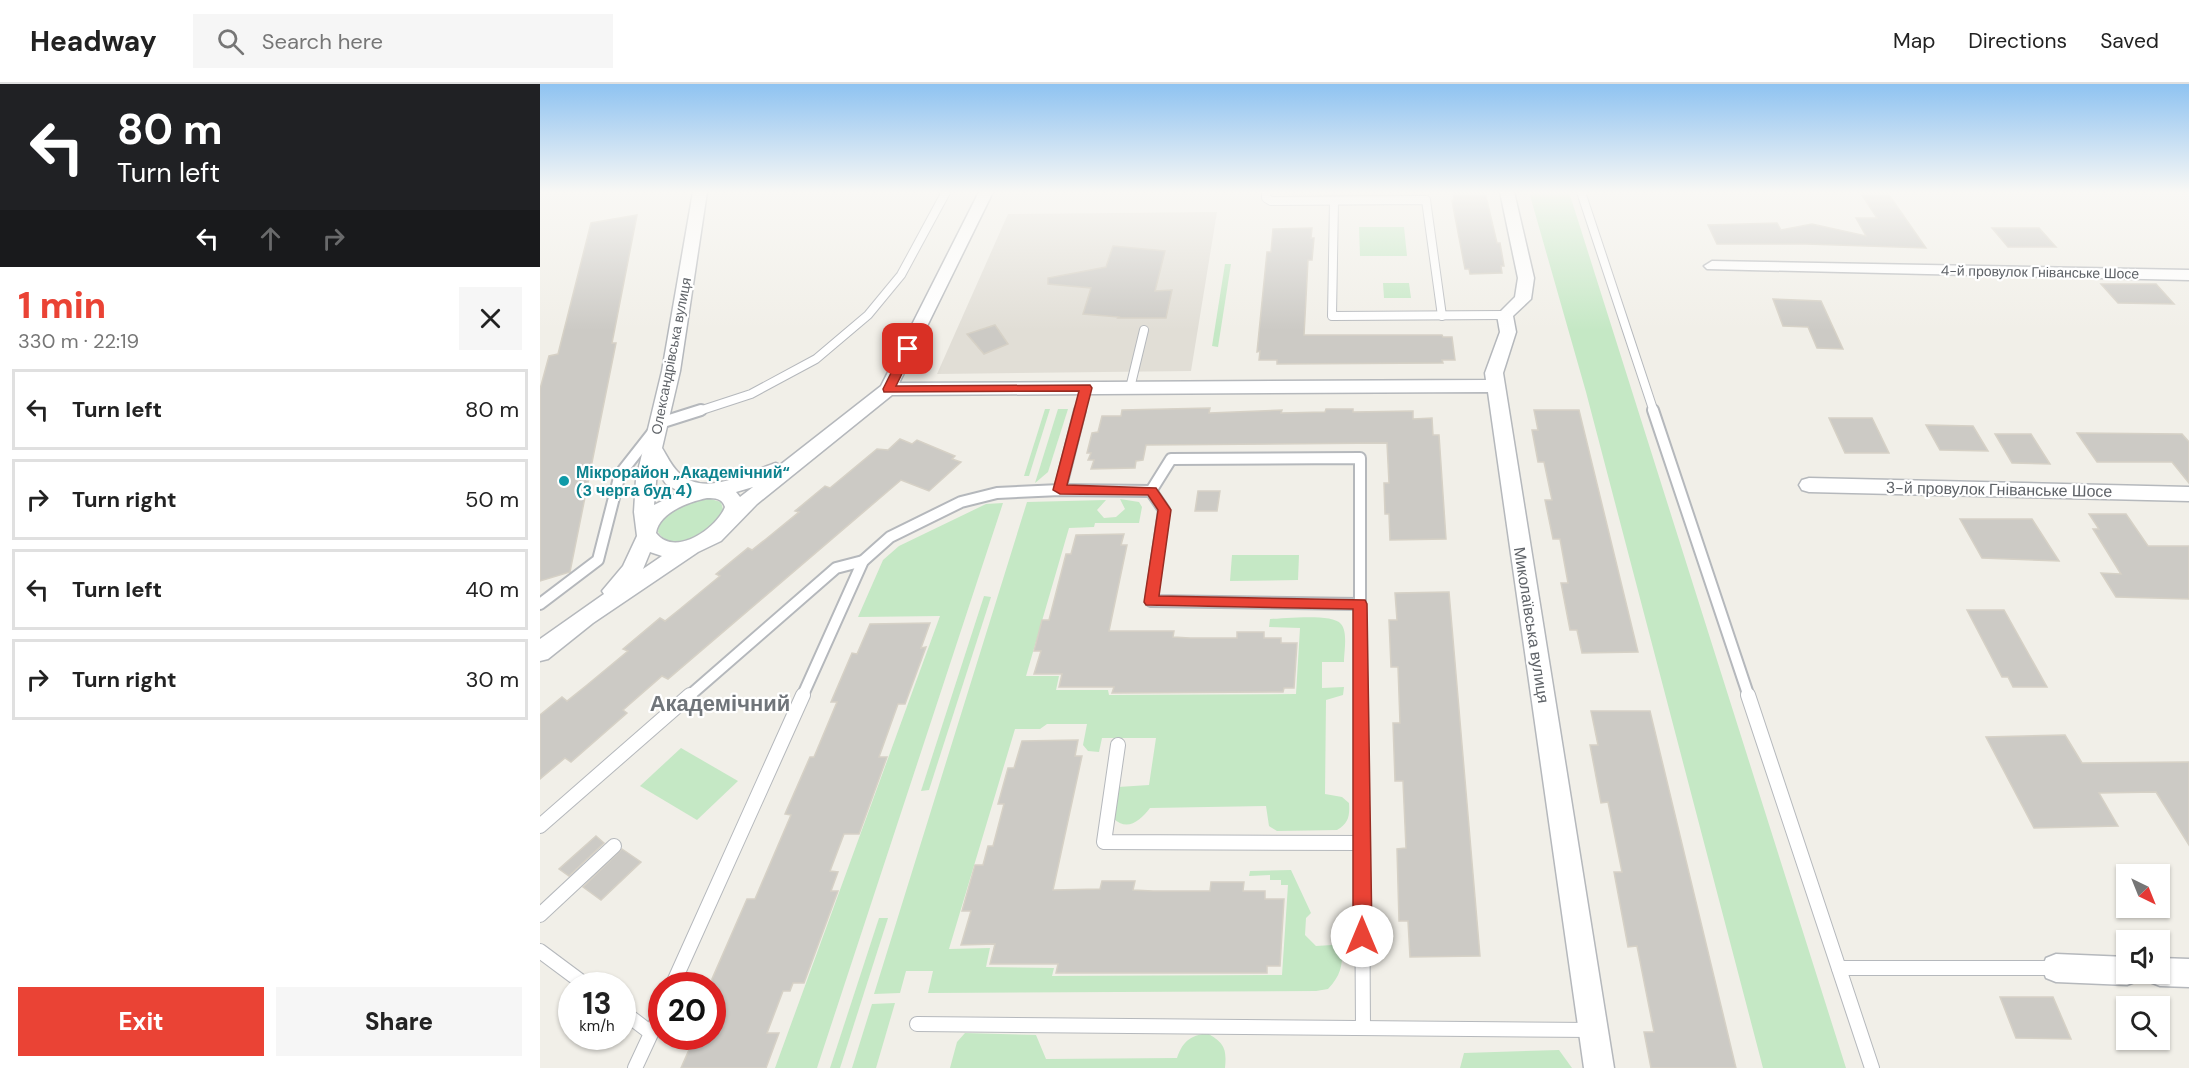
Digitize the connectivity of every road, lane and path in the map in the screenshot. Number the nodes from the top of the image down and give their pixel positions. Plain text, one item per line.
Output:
1 (692, 238) edge
2 (921, 238) edge
3 (963, 238) edge
4 (1333, 238) edge
5 (1431, 238) edge
6 (1517, 238) edge
7 (1596, 238) edge
8 (1712, 266) dead end
9 (2189, 275) edge
10 (1505, 315) junction
11 (1442, 316) junction
12 (1144, 330) dead end
13 (1497, 386) junction
14 (1086, 388) junction
15 (1130, 388) junction
16 (888, 389) junction
17 (660, 423) junction
18 (821, 441) junction
19 (653, 448) junction
20 (1809, 485) dead end
21 (1060, 490) junction
22 (708, 491) junction
23 (1152, 491) junction
24 (2189, 494) edge
25 (734, 515) junction
26 (647, 532) junction
27 (695, 545) junction
28 (863, 561) junction
29 (540, 604) edge
30 (1360, 604) junction
31 (585, 617) junction
32 (540, 652) edge
33 (1118, 745) dead end
34 (540, 826) edge
35 (1362, 843) junction
36 (614, 846) dead end
37 (540, 915) edge
38 (540, 951) edge
39 (1839, 968) junction
40 (2056, 968) joint
41 (2116, 971) edge
42 (568, 972) edge
43 (678, 972) edge
44 (2170, 972) edge
45 (2189, 973) edge
46 (636, 1022) edge
47 (917, 1024) dead end
48 (1363, 1028) junction
49 (1593, 1030) junction
50 (648, 1031) edge
51 (648, 1039) edge
52 (638, 1061) edge
53 (628, 1068) edge
54 (1599, 1068) edge
55 (1872, 1068) edge

1 - 17 street, Олександрівська вулиця
2 - 17 lane
3 - 16 street
4 - 11 lane
5 - 11 lane
6 - 10 street
7 - 39 lane
8 - 9 street, 4-й провулок Гніванське Шосе
10 - 11 lane
10 - 13 street, Миколаївська вулиця
12 - 15 lane
13 - 15 street
13 - 49 street, Миколаївська вулиця
14 - 15 street
14 - 16 street
14 - 21 lane
16 - 18 street
17 - 19 street, Олександрівська вулиця
17 - 29 lane
18 - 22 street
18 - 25 street
19 - 22 street
19 - 26 street, Олександрівська вулиця
20 - 24 street, 3-й провулок Гніванське Шосе
21 - 23 lane
21 - 28 lane
22 - 25 street
22 - 26 street
23 - 30 lane
23 - 30 lane
25 - 27 street
26 - 27 street
26 - 31 street
27 - 31 street
28 - 34 lane
28 - 43 lane
30 - 35 lane
31 - 32 street
33 - 35 lane
35 - 48 lane
36 - 37 lane
38 - 42 lane
39 - 40 lane
39 - 55 lane
40 - 41 street
44 - 45 street
46 - 50 lane
47 - 48 lane
48 - 49 lane
49 - 54 street, Миколаївська вулиця
51 - 52 lane
52 - 53 lane

